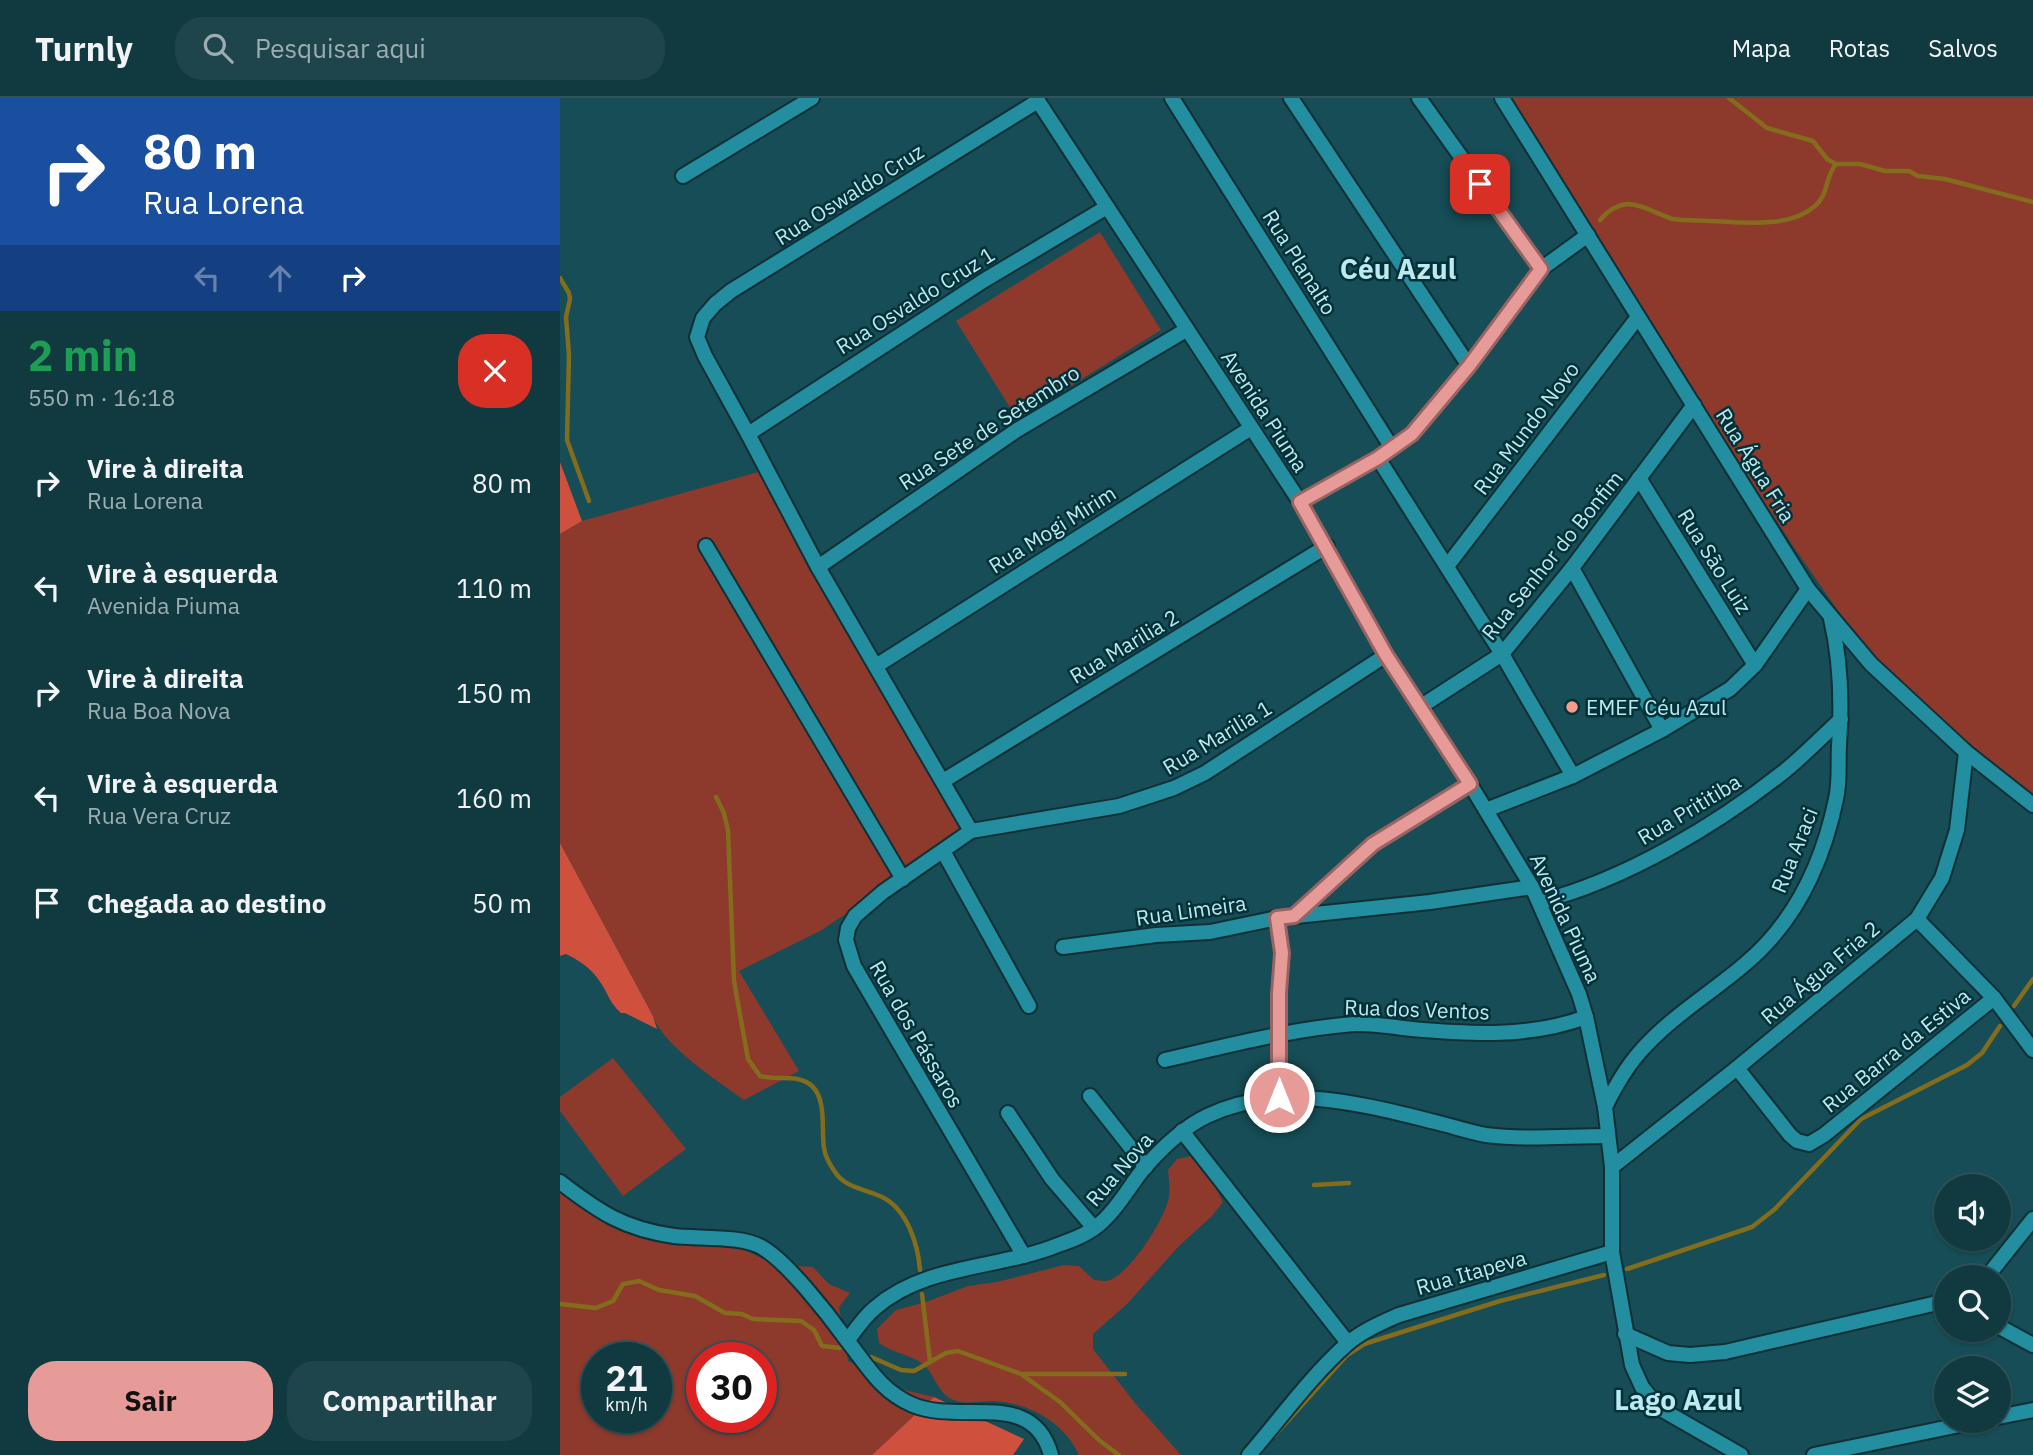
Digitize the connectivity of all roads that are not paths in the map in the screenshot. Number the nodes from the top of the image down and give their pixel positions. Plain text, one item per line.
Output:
1 (812, 98) edge
2 (1172, 98) edge
3 (1291, 98) edge
4 (1419, 98) edge
5 (1503, 98) edge
6 (1037, 99) edge
7 (683, 176) dead end
8 (1107, 206) junction
9 (1588, 235) junction
10 (1541, 269) junction
11 (1638, 317) junction
12 (1186, 330) junction
13 (1469, 366) junction
14 (1694, 405) junction
15 (1251, 428) junction
16 (748, 434) junction
17 (1392, 448) junction
18 (1378, 458) junction
19 (1639, 478) junction
20 (1300, 502) junction
21 (706, 546) dead end
22 (1326, 546) junction
23 (1448, 565) junction
24 (818, 567) junction
25 (1572, 568) junction
26 (1808, 589) junction
27 (1831, 616) junction
28 (1502, 654) junction
29 (1386, 655) junction
30 (876, 666) junction
31 (1755, 666) junction
32 (1420, 707) junction
33 (1841, 719) junction
34 (1661, 730) junction
35 (1966, 752) junction
36 (1573, 776) junction
37 (943, 781) junction
38 (1470, 784) junction
39 (2033, 805) edge
40 (1486, 810) junction
41 (971, 831) junction
42 (943, 851) junction
43 (903, 879) junction
44 (1532, 887) junction
45 (1539, 902) junction
46 (1294, 916) junction
47 (1277, 918) junction
48 (1917, 919) junction
49 (1063, 947) dead end
50 (1994, 998) junction
51 (1029, 1006) dead end
52 (1586, 1017) junction
53 (1279, 1036) junction
54 (2033, 1050) edge
55 (1165, 1060) dead end
56 (1737, 1068) junction
57 (1090, 1096) dead end
58 (1279, 1097) junction
59 (1605, 1107) junction
60 (1008, 1113) dead end
61 (1182, 1131) junction
62 (1608, 1136) junction
63 (1146, 1167) junction
64 (1612, 1167) junction
65 (560, 1182) edge
66 (2033, 1219) edge
67 (1094, 1228) junction
68 (1612, 1252) junction
69 (1024, 1256) junction
70 (1996, 1265) edge
71 (1934, 1304) edge
72 (2011, 1333) edge
73 (1625, 1334) junction
74 (848, 1340) junction
75 (1348, 1343) junction
76 (2033, 1345) edge
77 (2033, 1410) edge
78 (2011, 1414) edge
79 (1934, 1430) edge
80 (1051, 1455) edge
81 (1250, 1455) edge
82 (1741, 1455) edge
83 (1814, 1455) edge

1 - 7 street
2 - 17 street, Rua Planalto
3 - 13 street
4 - 10 street
5 - 9 street, Rua Água Fria
6 - 8 street, Avenida Piuma
6 - 16 street, Rua Oswaldo Cruz
8 - 12 street, Avenida Piuma
8 - 16 street, Rua Osvaldo Cruz 1
9 - 10 street
9 - 11 street, Rua Água Fria
10 - 13 street
11 - 14 street, Rua Água Fria
11 - 23 street, Rua Mundo Novo
12 - 15 street, Avenida Piuma
12 - 24 street, Rua Sete de Setembro
13 - 17 street
14 - 19 street, Rua Senhor do Bonfim
14 - 26 street, Rua Água Fria
15 - 20 street, Avenida Piuma
15 - 30 street, Rua Mogi Mirim
16 - 24 street
17 - 18 street
18 - 20 street
18 - 23 street
19 - 25 street, Rua Senhor do Bonfim
19 - 31 street, Rua São Luiz
20 - 22 street, Avenida Piuma
21 - 43 street
22 - 29 street, Avenida Piuma
22 - 37 street, Rua Marilia 2
23 - 28 street
24 - 30 street
25 - 28 street, Rua Senhor do Bonfim
25 - 34 street
26 - 27 street, Rua Água Fria
26 - 31 street
27 - 33 street, Rua Araci
27 - 35 street, Rua Água Fria
28 - 32 street, Rua Senhor do Bonfim
28 - 36 street
29 - 32 street, Avenida Piuma
29 - 41 street, Rua Marilia 1
30 - 37 street
31 - 34 street
32 - 38 street, Avenida Piuma
33 - 45 street, Rua Prititiba
33 - 59 street, Rua Araci
34 - 36 street
35 - 39 street, Rua Água Fria
35 - 48 street, Rua Água Fria 2
36 - 40 street
37 - 41 street
38 - 40 street, Avenida Piuma
38 - 46 street
40 - 44 street, Avenida Piuma
41 - 42 street, Rua dos Pássaros
42 - 43 street, Rua dos Pássaros
42 - 51 street
43 - 69 street, Rua dos Pássaros
44 - 45 street, Avenida Piuma
44 - 46 street, Rua Limeira
45 - 52 street, Avenida Piuma
46 - 47 street, Rua Limeira
47 - 49 street, Rua Limeira
47 - 53 street
48 - 50 street
48 - 56 street, Rua Água Fria 2
50 - 54 street
50 - 56 street, Rua Barra da Estiva
52 - 53 street, Rua dos Ventos
52 - 59 street, Avenida Piuma
53 - 55 street, Rua dos Ventos
53 - 58 street
56 - 64 street, Rua Água Fria 2
57 - 63 street
58 - 61 street, Rua Nova
58 - 62 street, Rua Nova
59 - 62 street, Avenida Piuma
60 - 67 street
61 - 63 street, Rua Nova
61 - 75 street
62 - 64 street, Avenida Piuma
63 - 67 street, Rua Nova
64 - 68 street, Avenida Piuma
65 - 74 street
66 - 70 street
67 - 69 street, Rua Nova
68 - 73 street, Avenida Piuma
68 - 75 street, Rua Itapeva
69 - 74 street, Rua Nova
71 - 73 street
72 - 76 street
73 - 82 street, Avenida Piuma
74 - 80 street
75 - 81 street, Rua Itapeva
77 - 78 street
79 - 83 street

